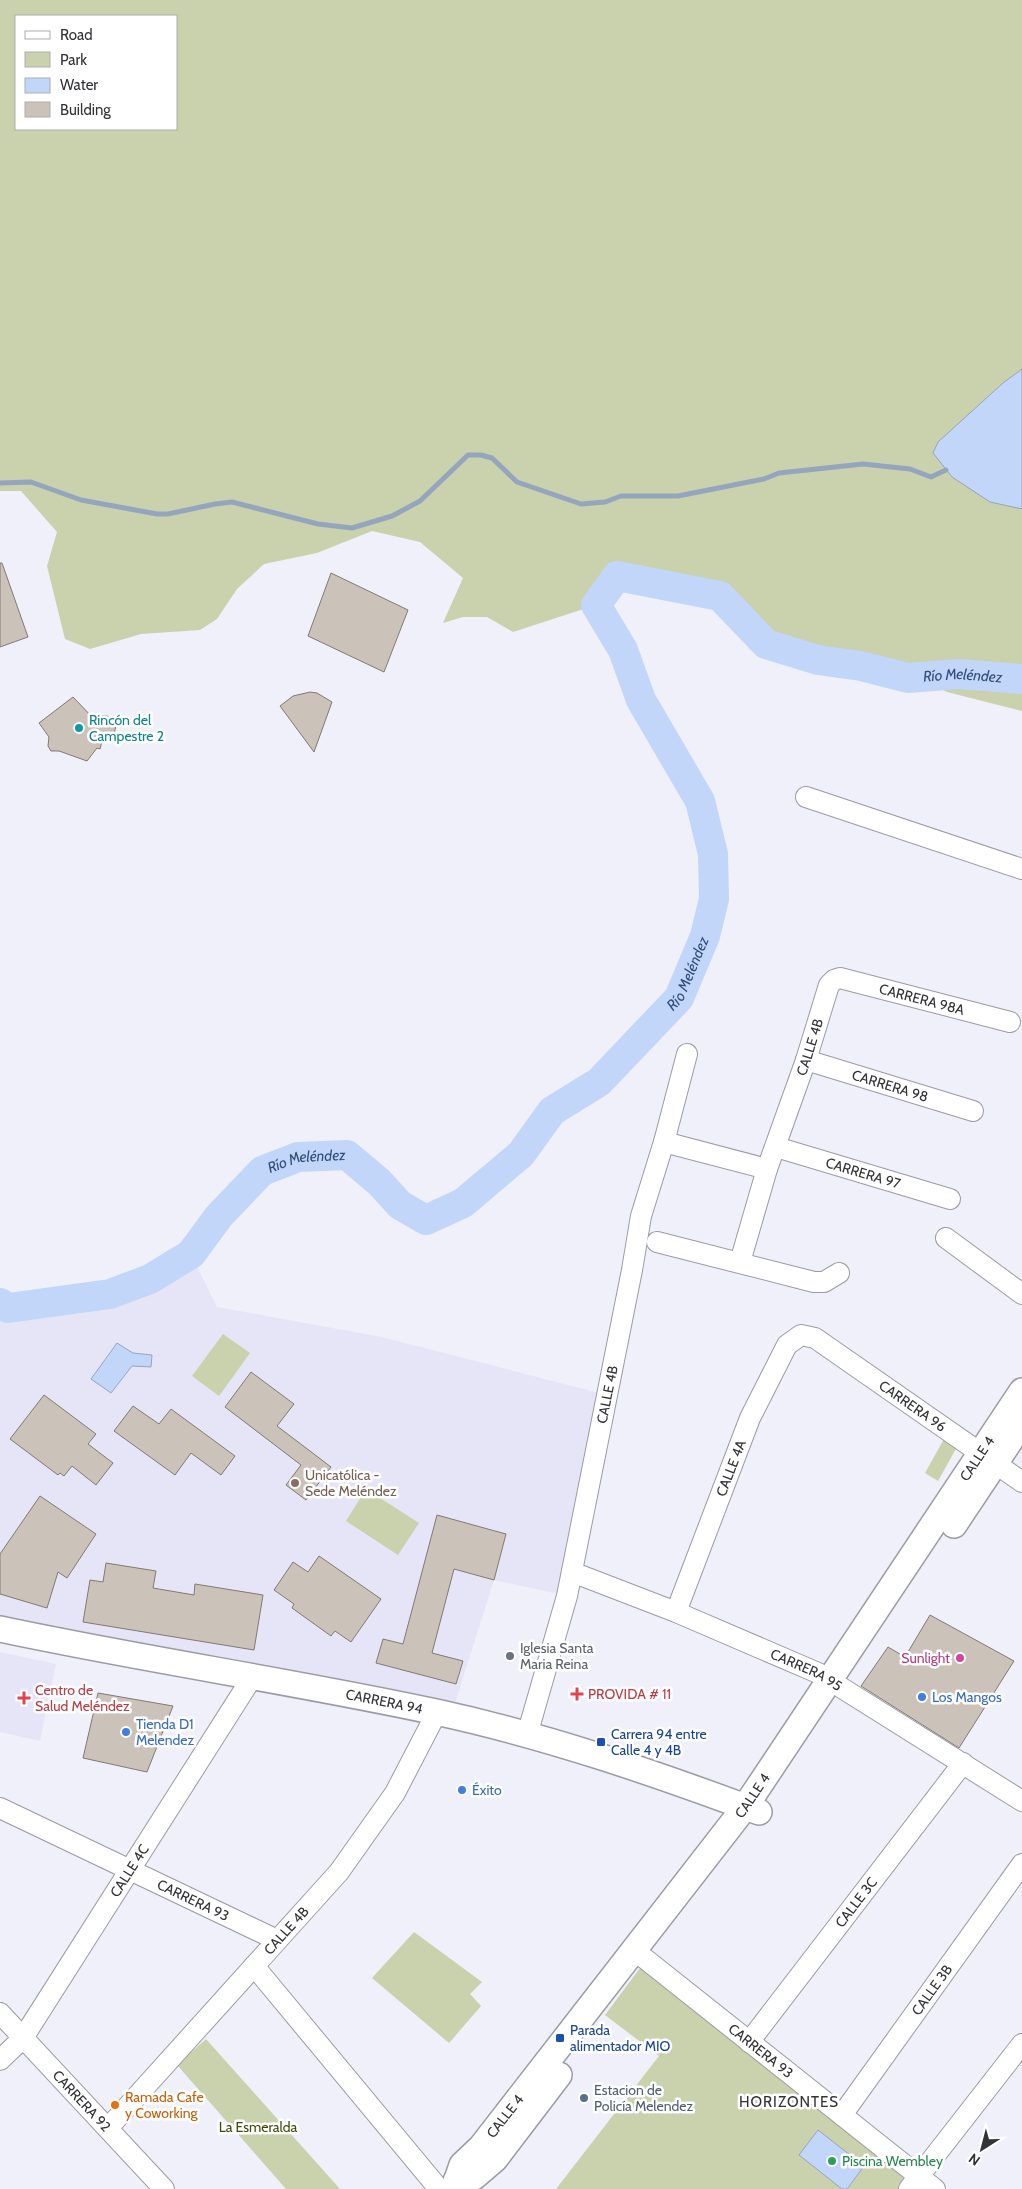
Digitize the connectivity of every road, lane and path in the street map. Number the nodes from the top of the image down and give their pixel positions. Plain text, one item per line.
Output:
1 (806, 797) dead end
2 (1022, 869) edge
3 (834, 980) joint
4 (1010, 1022) dead end
5 (687, 1054) dead end
6 (806, 1060) junction
7 (973, 1111) dead end
8 (664, 1142) junction
9 (776, 1147) junction
10 (767, 1169) junction
11 (950, 1199) dead end
12 (946, 1238) dead end
13 (657, 1242) dead end
14 (740, 1262) junction
15 (840, 1273) dead end
16 (1022, 1294) edge
17 (801, 1335) joint
18 (1022, 1391) edge
19 (1022, 1423) edge
20 (988, 1458) junction
21 (1022, 1482) edge
22 (572, 1572) junction
23 (676, 1612) junction
24 (0, 1629) edge
25 (253, 1676) junction
26 (836, 1684) junction
27 (437, 1712) junction
28 (527, 1735) junction
29 (963, 1763) junction
30 (1022, 1801) edge
31 (0, 1808) edge
32 (753, 1810) junction
33 (1022, 1864) edge
34 (131, 1870) junction
35 (276, 1940) junction
36 (640, 1955) junction
37 (254, 1966) junction
38 (0, 2013) edge
39 (23, 2038) junction
40 (749, 2042) junction
41 (1022, 2044) edge
42 (0, 2060) edge
43 (842, 2115) junction
44 (108, 2128) junction
45 (914, 2183) edge
46 (448, 2186) edge
47 (164, 2189) edge
48 (935, 2189) edge

1 - 2 street
3 - 4 street, CARRERA 98A
3 - 6 street, CALLE 4B
5 - 8 street, CALLE 4B
6 - 7 street, CARRERA 98
6 - 9 street, CALLE 4B
8 - 10 street
8 - 22 street, CALLE 4B
9 - 10 street, CALLE 4B
9 - 11 street, CARRERA 97
10 - 14 street, CALLE 4B
12 - 16 street
13 - 14 street
14 - 15 street
17 - 20 street, CARRERA 96
17 - 23 street, CALLE 4A
18 - 20 street, CALLE 4
19 - 20 street, CALLE 4
20 - 21 street, CARRERA 96
20 - 26 street, CALLE 4
22 - 23 street, CARRERA 95
22 - 28 street, CALLE 4B
23 - 26 street, CARRERA 95
24 - 25 street, CARRERA 94
25 - 27 street, CARRERA 94
25 - 34 street, CALLE 4C
26 - 29 street, CARRERA 95
26 - 32 street, CALLE 4
27 - 28 street, CARRERA 94
27 - 35 street, CALLE 4B
28 - 32 street, CARRERA 94
29 - 30 street, CARRERA 95
29 - 40 street, CALLE 3C
31 - 34 street, CARRERA 93
32 - 36 street, CALLE 4
33 - 43 street, CALLE 3B
34 - 35 street, CARRERA 93
34 - 39 street, CALLE 4C
35 - 37 street, CALLE 4B
36 - 40 street, CARRERA 93
36 - 46 street, CALLE 4
37 - 44 street, CALLE 4B
37 - 46 street
38 - 39 street, CARRERA 92
39 - 42 street, CALLE 4C
39 - 44 street, CARRERA 92
40 - 43 street, CARRERA 93
41 - 45 street
43 - 45 street, CARRERA 93
44 - 47 street, CARRERA 92
45 - 48 street, CARRERA 93

